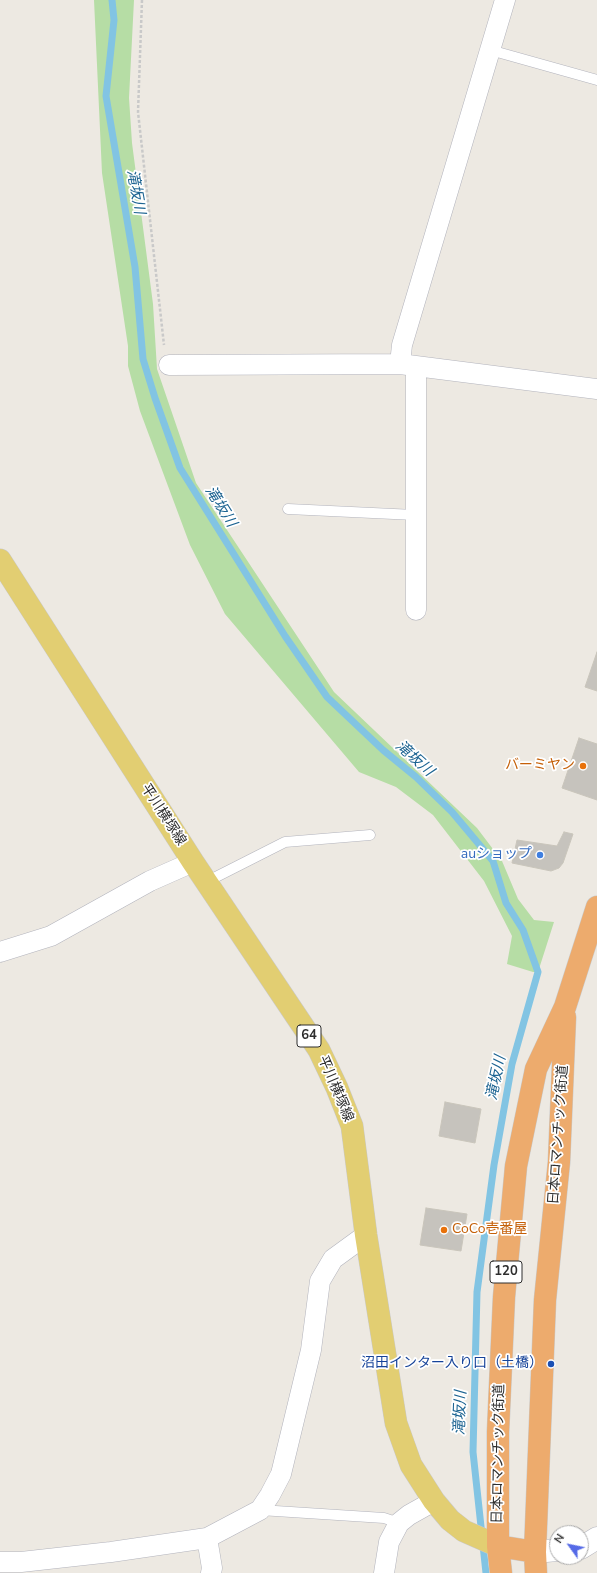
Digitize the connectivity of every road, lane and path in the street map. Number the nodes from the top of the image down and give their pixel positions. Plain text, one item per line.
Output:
1 (142, 0) edge
2 (505, 0) edge
3 (490, 50) junction
4 (597, 80) edge
5 (169, 365) joint
6 (408, 365) junction
7 (597, 389) edge
8 (288, 509) dead end
9 (415, 515) junction
10 (0, 560) edge
11 (416, 610) dead end
12 (370, 834) dead end
13 (193, 862) junction
14 (206, 882) junction
15 (597, 907) edge
16 (0, 952) edge
17 (565, 1008) junction
18 (366, 1235) junction
19 (434, 1501) junction
20 (260, 1510) junction
21 (399, 1523) junction
22 (207, 1538) junction
23 (498, 1546) junction
24 (549, 1551) edge
25 (535, 1552) junction
26 (0, 1562) edge
27 (37, 1566) edge
28 (211, 1573) edge
29 (384, 1573) edge
30 (501, 1573) edge
31 (536, 1573) edge

1 - 5 path
2 - 3 street
3 - 4 lane
3 - 6 street
5 - 6 street
6 - 7 street
6 - 9 street
8 - 9 lane
9 - 11 street
10 - 13 main road, 平川横塚線 / 64
12 - 14 lane
13 - 14 main road, 平川横塚線 / 64
13 - 16 street
14 - 18 main road, 平川横塚線 / 64
15 - 17 highway, 日本ロマンチック街道 / 120
17 - 23 highway, 日本ロマンチック街道 / 120
17 - 25 highway, 日本ロマンチック街道 / 120
18 - 19 main road, 平川横塚線 / 64
18 - 20 street
19 - 21 street
19 - 23 main road, 平川横塚線 / 64
20 - 21 lane
20 - 22 street
21 - 29 street
22 - 27 street
22 - 28 street
23 - 25 highway
23 - 30 highway, 日本ロマンチック街道 / 120
24 - 25 main road
25 - 31 highway, 日本ロマンチック街道 / 120
26 - 27 street

